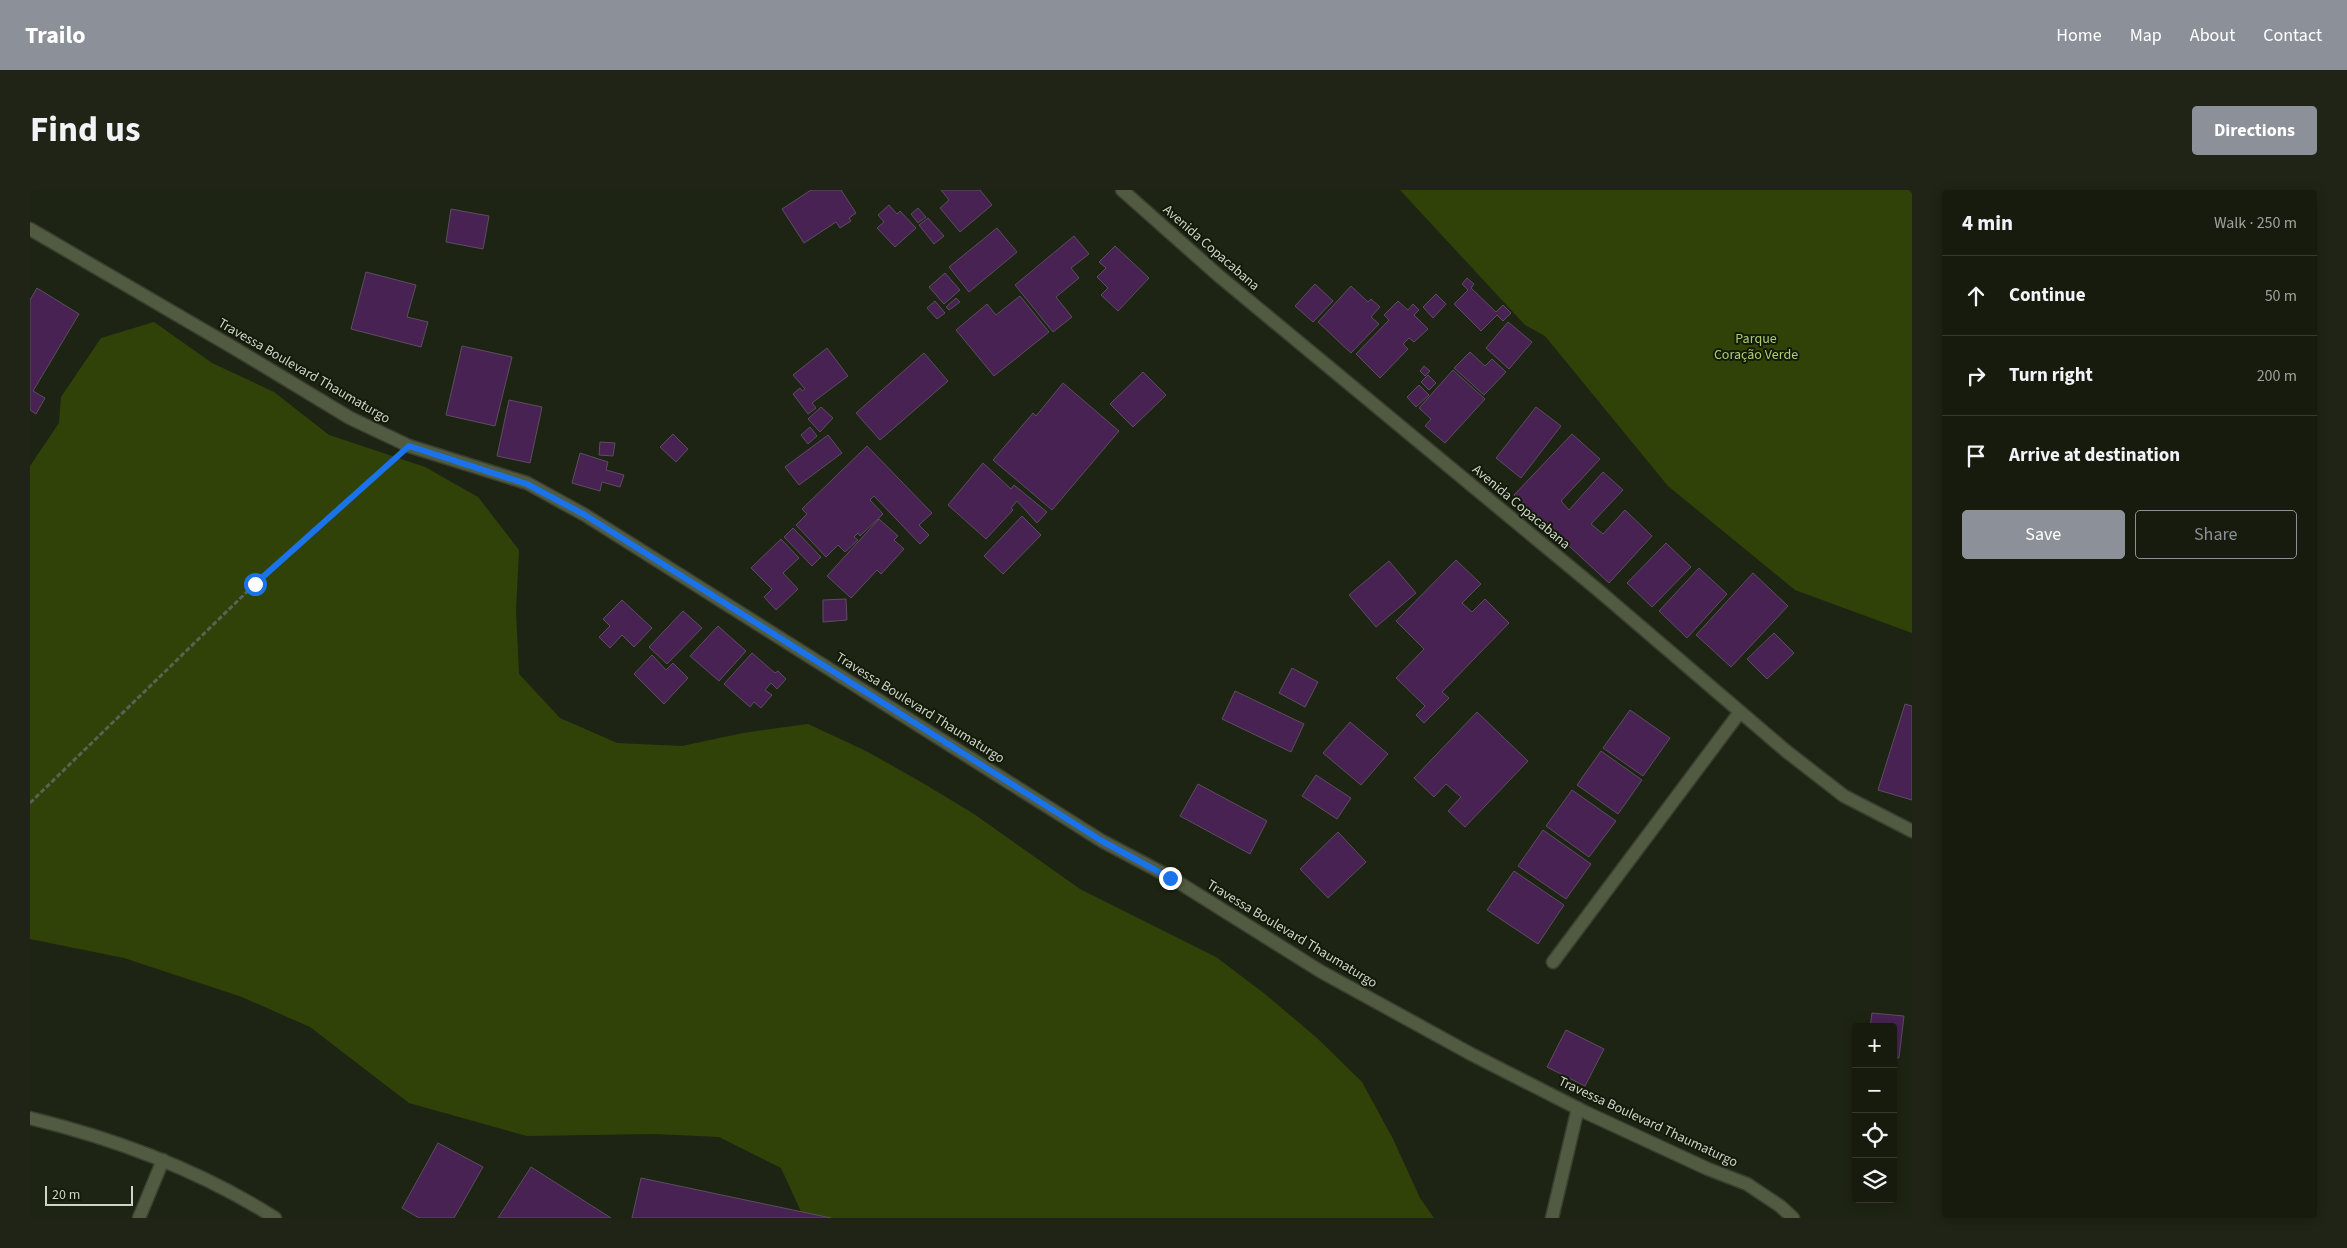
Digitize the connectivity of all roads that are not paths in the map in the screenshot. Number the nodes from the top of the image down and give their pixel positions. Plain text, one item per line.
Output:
1 (1122, 190) edge
2 (30, 230) edge
3 (1740, 712) junction
4 (1912, 831) edge
5 (1553, 962) dead end
6 (1578, 1108) junction
7 (30, 1118) edge
8 (163, 1160) junction
9 (140, 1218) edge
10 (275, 1218) edge
11 (1552, 1218) edge
12 (1793, 1218) edge

1 - 3 street, Avenida Copacabana
2 - 6 street, Travessa Boulevard Thaumaturgo
3 - 4 street, Avenida Copacabana
3 - 5 street
6 - 11 street
6 - 12 street, Travessa Boulevard Thaumaturgo
7 - 8 street
8 - 9 street
8 - 10 street

